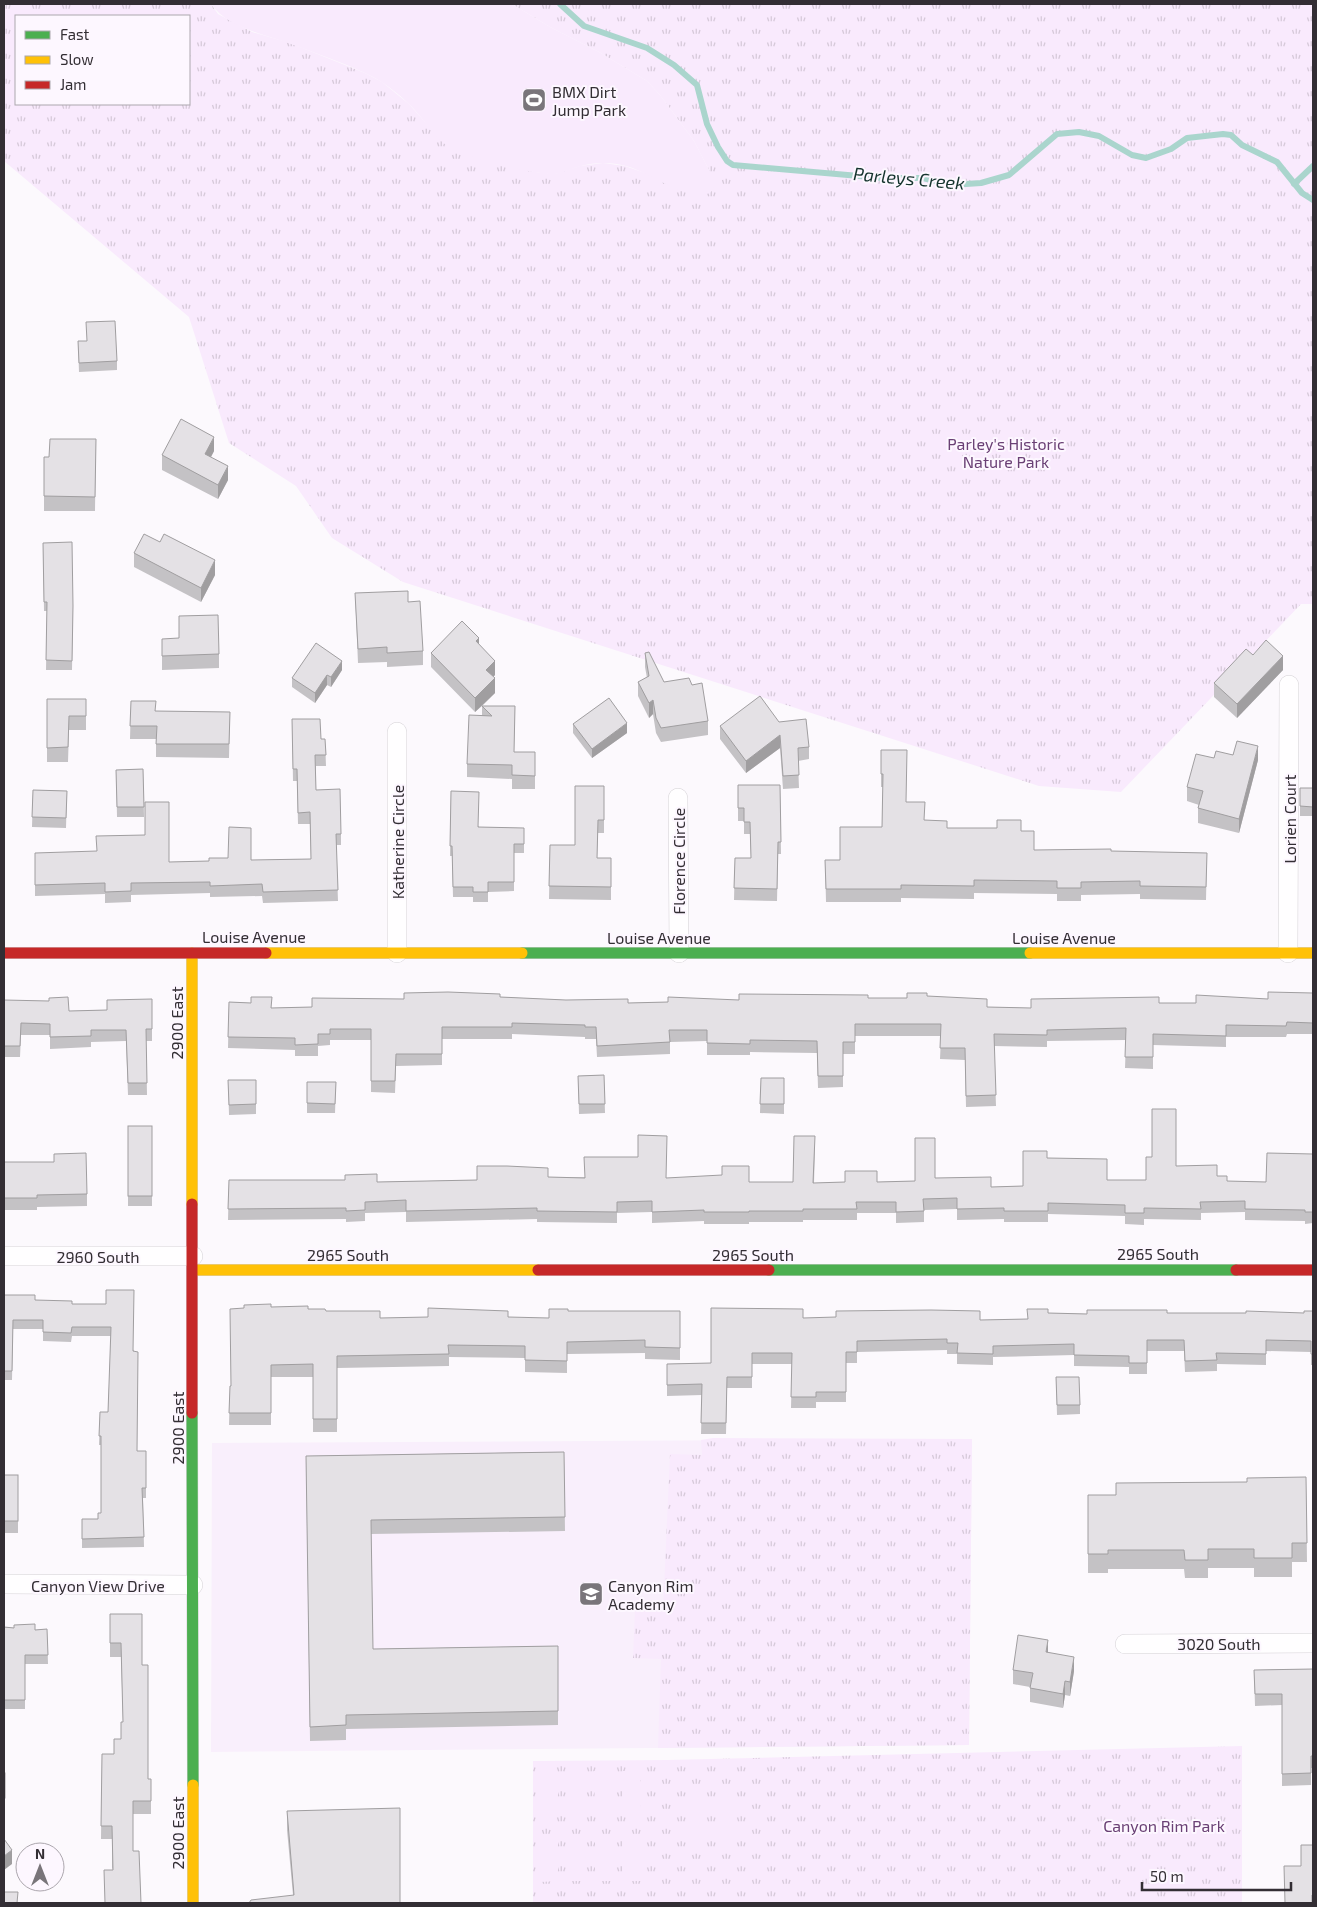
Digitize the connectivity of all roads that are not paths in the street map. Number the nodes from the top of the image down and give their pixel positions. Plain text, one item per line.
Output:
1 (1289, 685) dead end
2 (397, 732) dead end
3 (678, 798) dead end
4 (4, 953) edge
5 (192, 953) junction
6 (397, 953) junction
7 (679, 953) junction
8 (1288, 953) junction
9 (1313, 953) edge
10 (4, 1256) edge
11 (193, 1263) junction
12 (1313, 1270) edge
13 (4, 1584) edge
14 (193, 1585) junction
15 (1313, 1643) edge
16 (1125, 1644) dead end
17 (193, 1903) edge

1 - 8 street, Lorien Court
2 - 6 street, Katherine Circle
3 - 7 street, Florence Circle
4 - 5 street, Louise Avenue
5 - 6 street, Louise Avenue
5 - 11 street, 2900 East
6 - 7 street, Louise Avenue
7 - 8 street, Louise Avenue
8 - 9 street, Louise Avenue
10 - 11 street, 2960 South
11 - 12 street, 2965 South
11 - 14 street, 2900 East
13 - 14 street, Canyon View Drive
14 - 17 street, 2900 East
15 - 16 street, 3020 South

